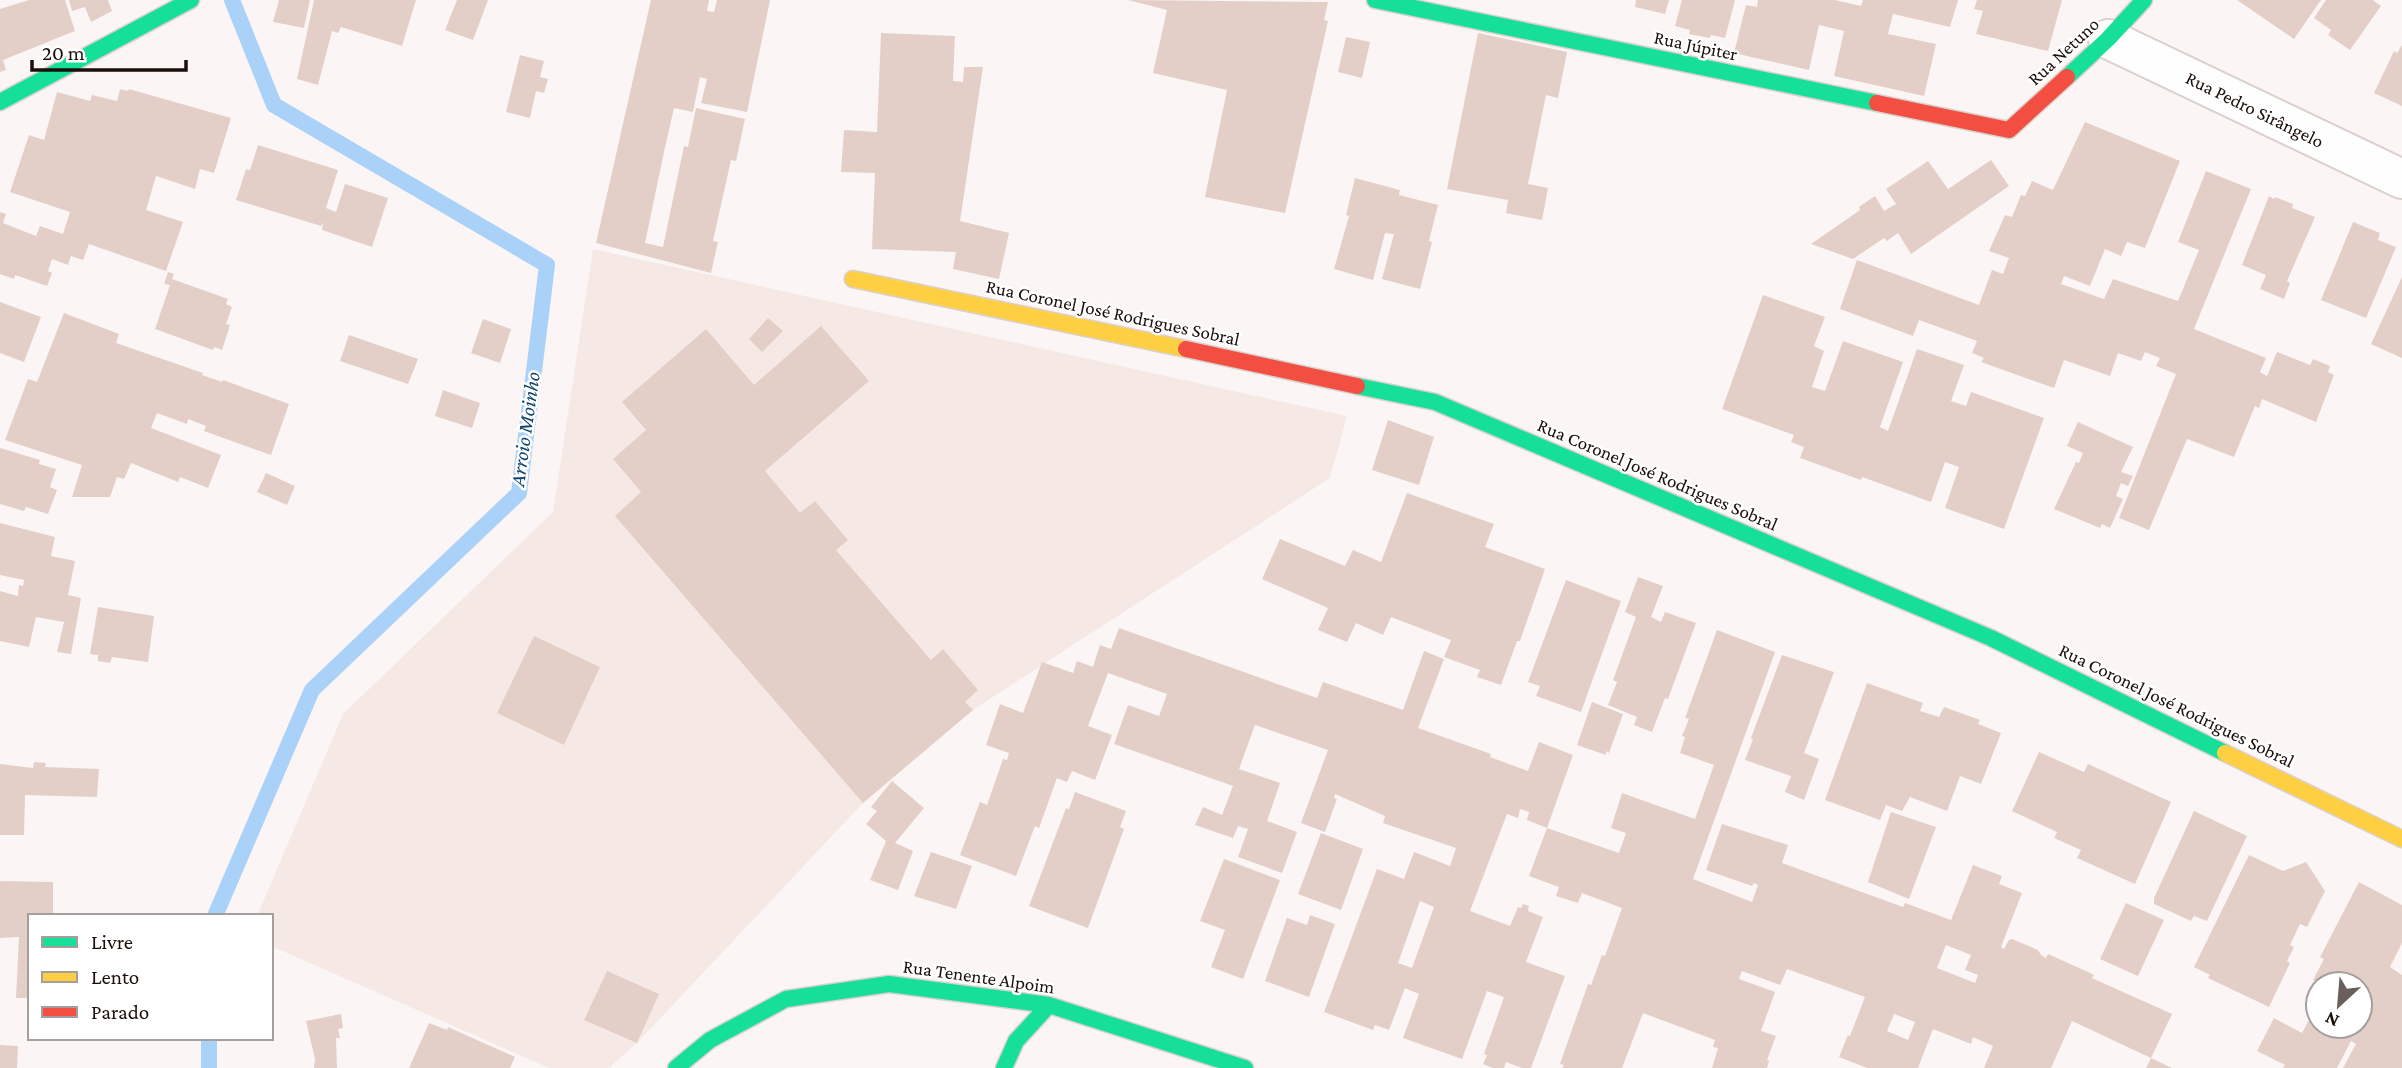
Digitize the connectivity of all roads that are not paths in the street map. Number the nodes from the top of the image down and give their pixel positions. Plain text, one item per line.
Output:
1 (191, 0) edge
2 (1375, 0) edge
3 (2144, 0) edge
4 (2108, 39) junction
5 (0, 102) edge
6 (2009, 130) joint
7 (2402, 179) edge
8 (853, 279) dead end
9 (2402, 839) edge
10 (1049, 1005) junction
11 (676, 1068) edge
12 (1004, 1068) edge
13 (1245, 1068) edge

1 - 5 street
2 - 6 street, Rua Júpiter
3 - 4 street, Rua Netuno
4 - 6 street, Rua Netuno
4 - 7 street, Rua Pedro Sirângelo
8 - 9 street, Rua Coronel José Rodrigues Sobral
10 - 11 street, Rua Tenente Alpoim
10 - 12 street
10 - 13 street, Rua Tenente Alpoim

